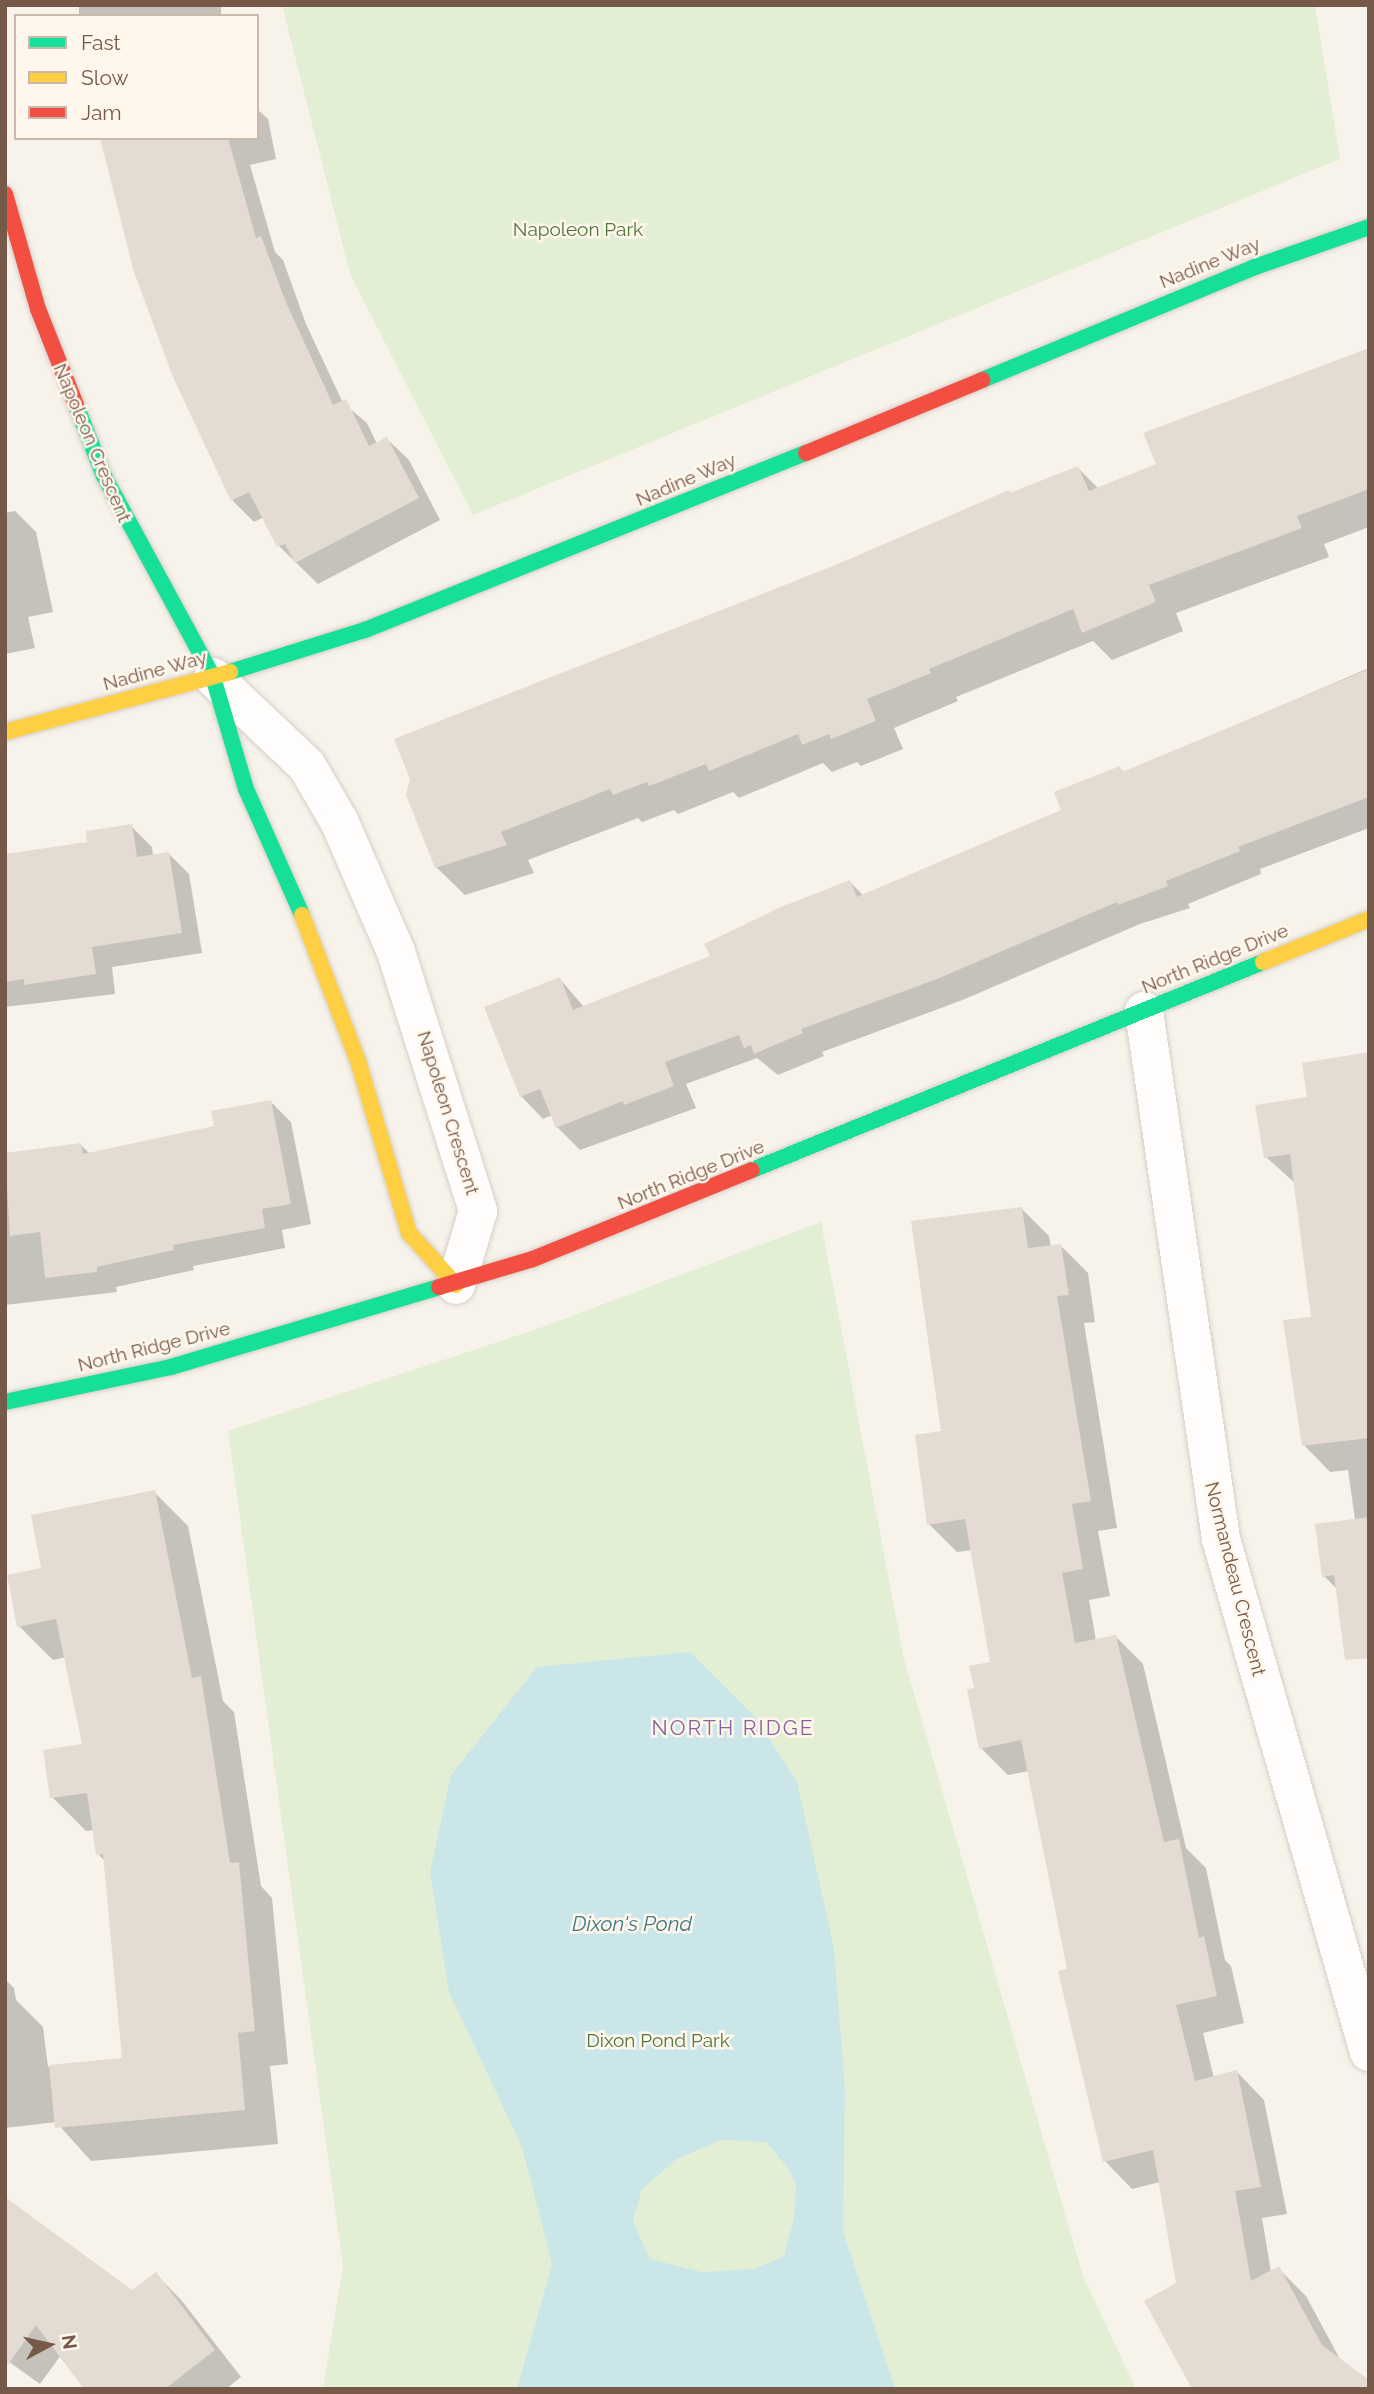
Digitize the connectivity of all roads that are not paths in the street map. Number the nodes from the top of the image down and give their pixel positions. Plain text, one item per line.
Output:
1 (5, 194) edge
2 (1369, 227) edge
3 (213, 677) junction
4 (5, 732) edge
5 (1369, 919) edge
6 (1144, 1011) junction
7 (456, 1285) junction
8 (5, 1402) edge
9 (1369, 2052) edge

1 - 3 street, Napoleon Crescent
2 - 3 street, Nadine Way
3 - 4 street, Nadine Way
3 - 7 street, Napoleon Crescent
3 - 7 street, Napoleon Crescent
5 - 6 street, North Ridge Drive
6 - 7 street, North Ridge Drive
6 - 9 street, Normandeau Crescent
7 - 8 street, North Ridge Drive

